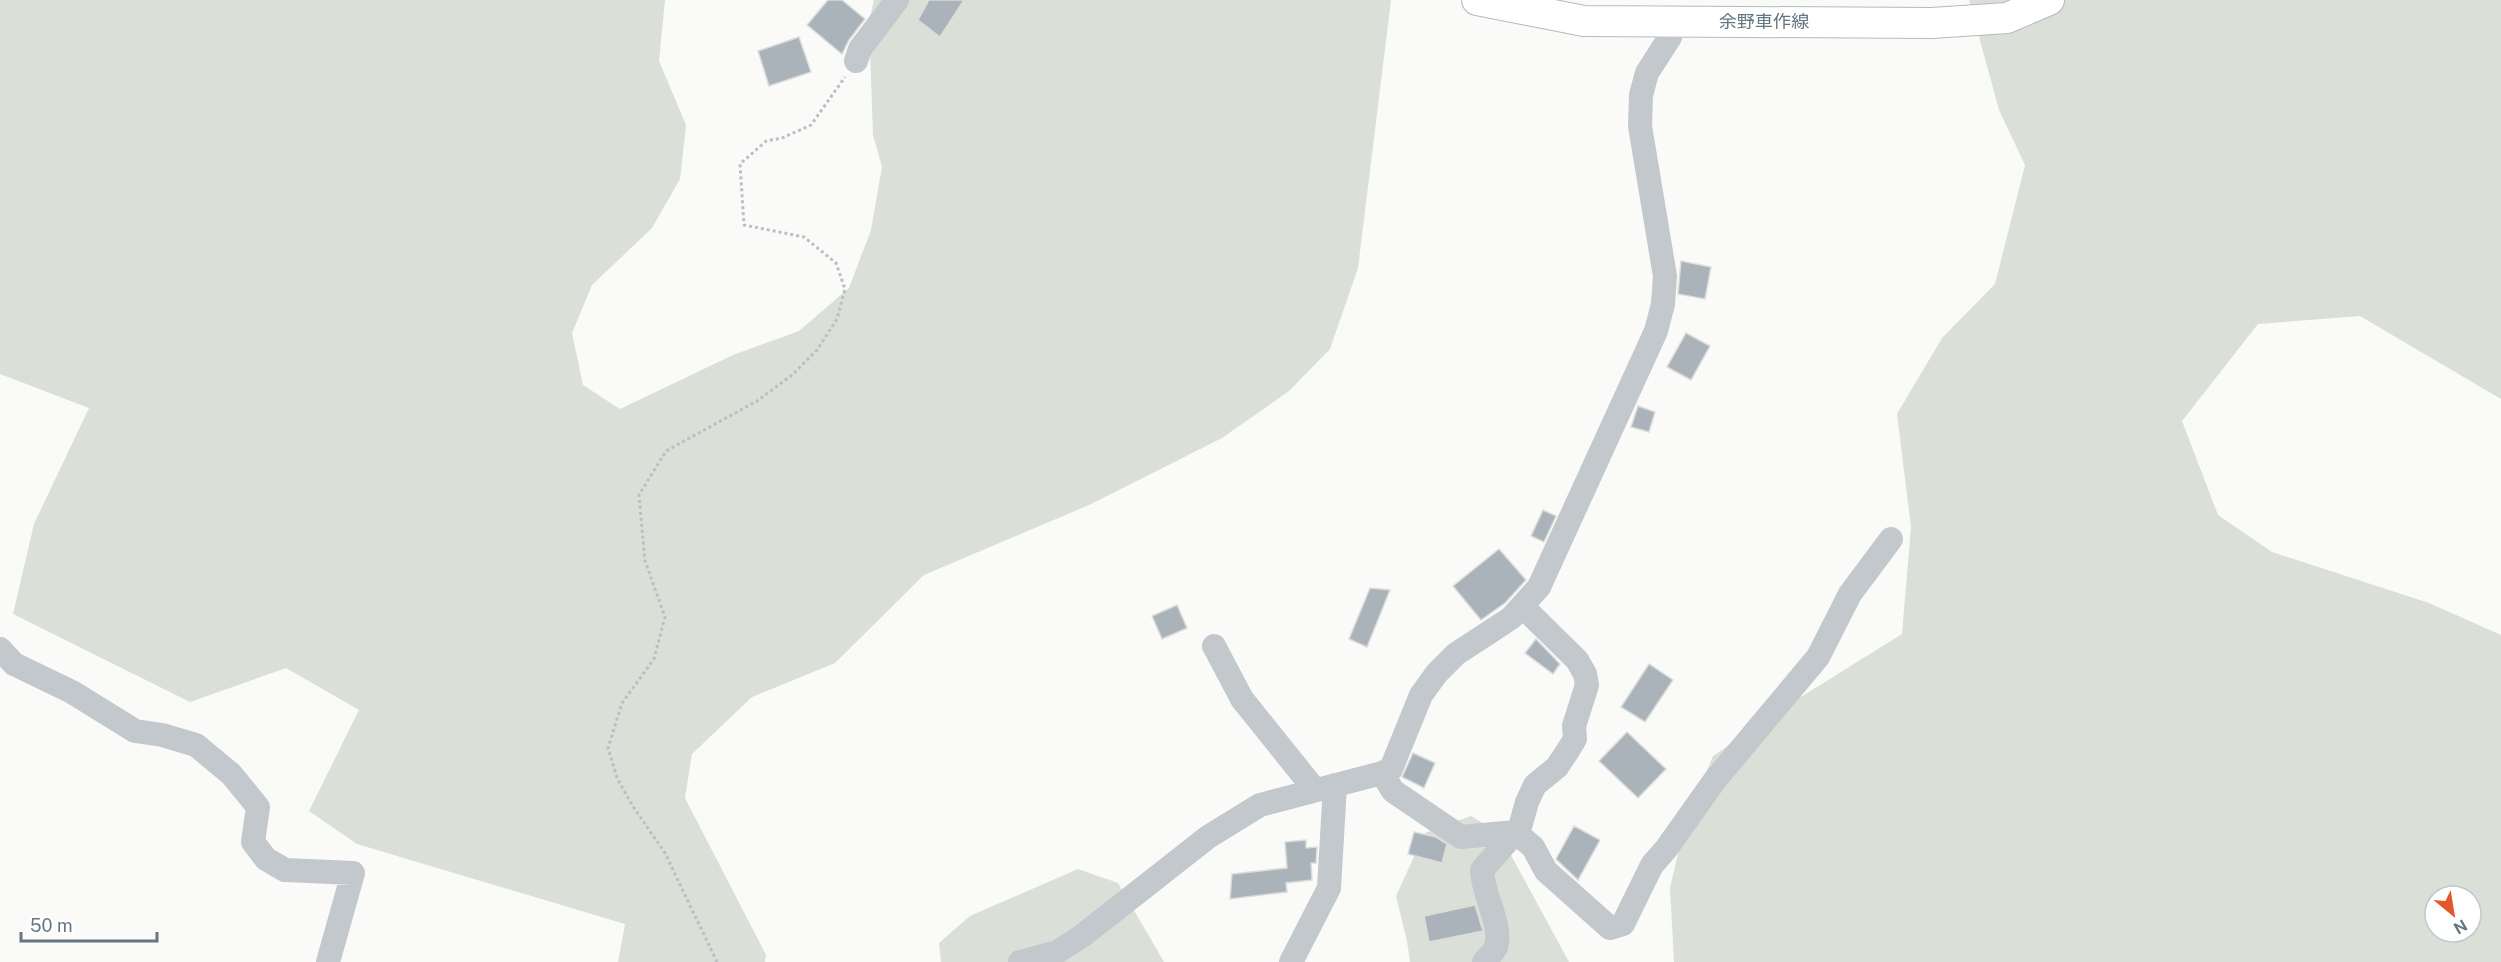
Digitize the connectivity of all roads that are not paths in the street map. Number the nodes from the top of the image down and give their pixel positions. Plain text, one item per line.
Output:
1 (897, 0) edge
2 (1477, 0) edge
3 (2049, 0) edge
4 (1676, 21) junction
5 (856, 61) road end
6 (1891, 539) dead end
7 (1523, 606) junction
8 (1214, 646) dead end
9 (0, 650) edge
10 (1382, 773) junction
11 (1325, 788) junction
12 (1515, 832) junction
13 (328, 962) edge
14 (1020, 962) edge
15 (1291, 962) edge
16 (1484, 962) edge

1 - 5 street
2 - 4 main road, 余野車作線
3 - 4 main road, 余野車作線
4 - 7 street
6 - 12 street
7 - 10 street
7 - 12 street
8 - 11 street
9 - 13 street
10 - 11 street
10 - 12 street
11 - 14 street
11 - 15 street
12 - 16 street

